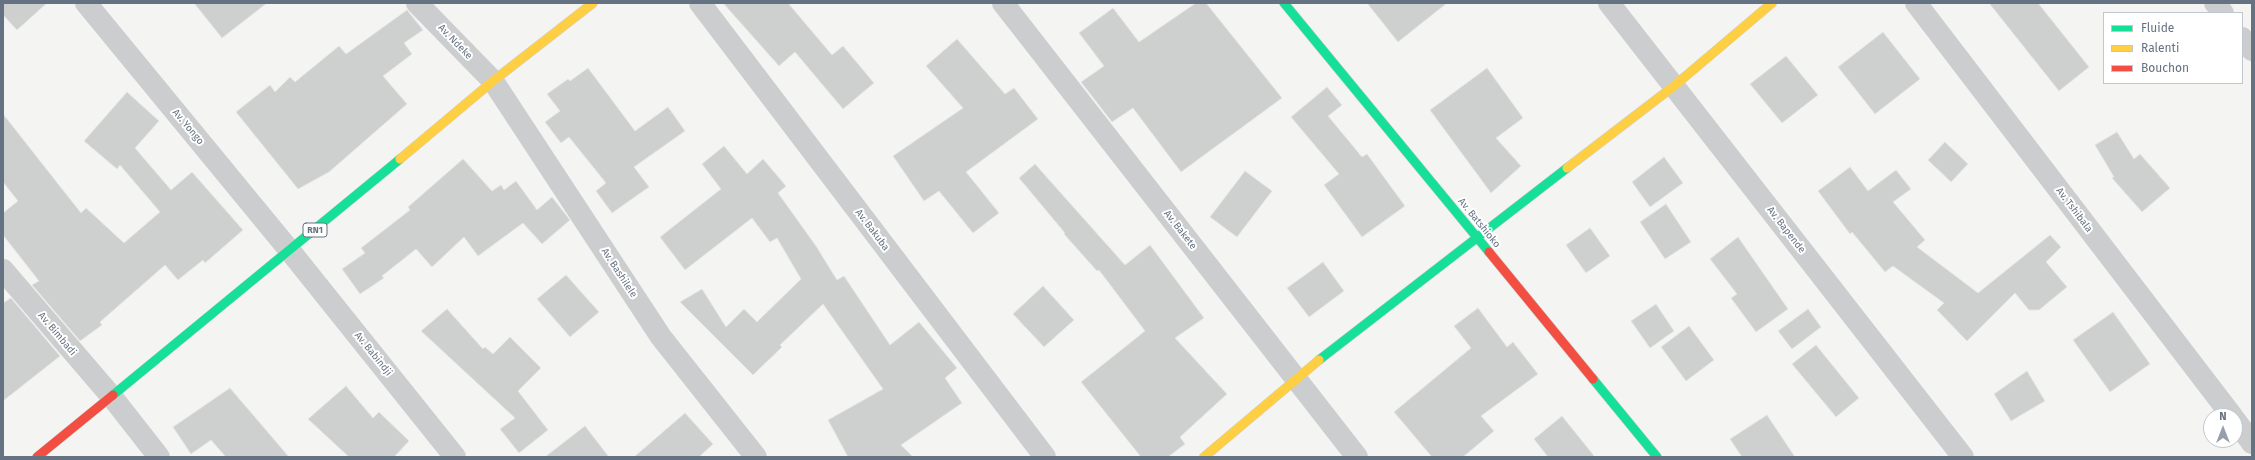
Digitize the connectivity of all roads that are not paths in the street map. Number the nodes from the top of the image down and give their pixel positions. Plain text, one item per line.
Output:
1 (86, 3) edge
2 (417, 3) edge
3 (593, 3) edge
4 (700, 3) edge
5 (1003, 3) edge
6 (1284, 3) edge
7 (1609, 3) edge
8 (1772, 3) edge
9 (1916, 3) edge
10 (2215, 3) edge
11 (2221, 12) edge
12 (2243, 39) edge
13 (2252, 50) edge
14 (493, 81) junction
15 (1674, 86) junction
16 (1478, 239) junction
17 (290, 251) junction
18 (3, 270) edge
19 (1295, 379) junction
20 (112, 398) junction
21 (2226, 408) edge
22 (2243, 431) edge
23 (2252, 443) edge
24 (37, 457) edge
25 (159, 457) edge
26 (456, 457) edge
27 (756, 457) edge
28 (1045, 457) edge
29 (1204, 457) edge
30 (1357, 457) edge
31 (1657, 457) edge
32 (1963, 457) edge

1 - 17 street, Av. Yongo
2 - 14 street, Av. Ndeke
3 - 14 main road, RN1
4 - 28 street, Av. Bakuba
5 - 19 street, Av. Bakete
6 - 16 main road, Av. Batshioko
7 - 15 street, Av. Bapende
8 - 15 main road
9 - 21 street, Av. Tshibala
10 - 11 street
12 - 13 street
14 - 17 main road, RN1
14 - 27 street, Av. Bashilele
15 - 16 main road
15 - 32 street, Av. Bapende
16 - 19 main road
16 - 31 main road, Av. Batshioko
17 - 20 main road, RN1
17 - 26 street, Av. Babindji
18 - 20 street, Av. Bimbadi
19 - 29 main road
19 - 30 street, Av. Bakete
20 - 24 main road, RN1
20 - 25 street, Av. Bimbadi
22 - 23 street

